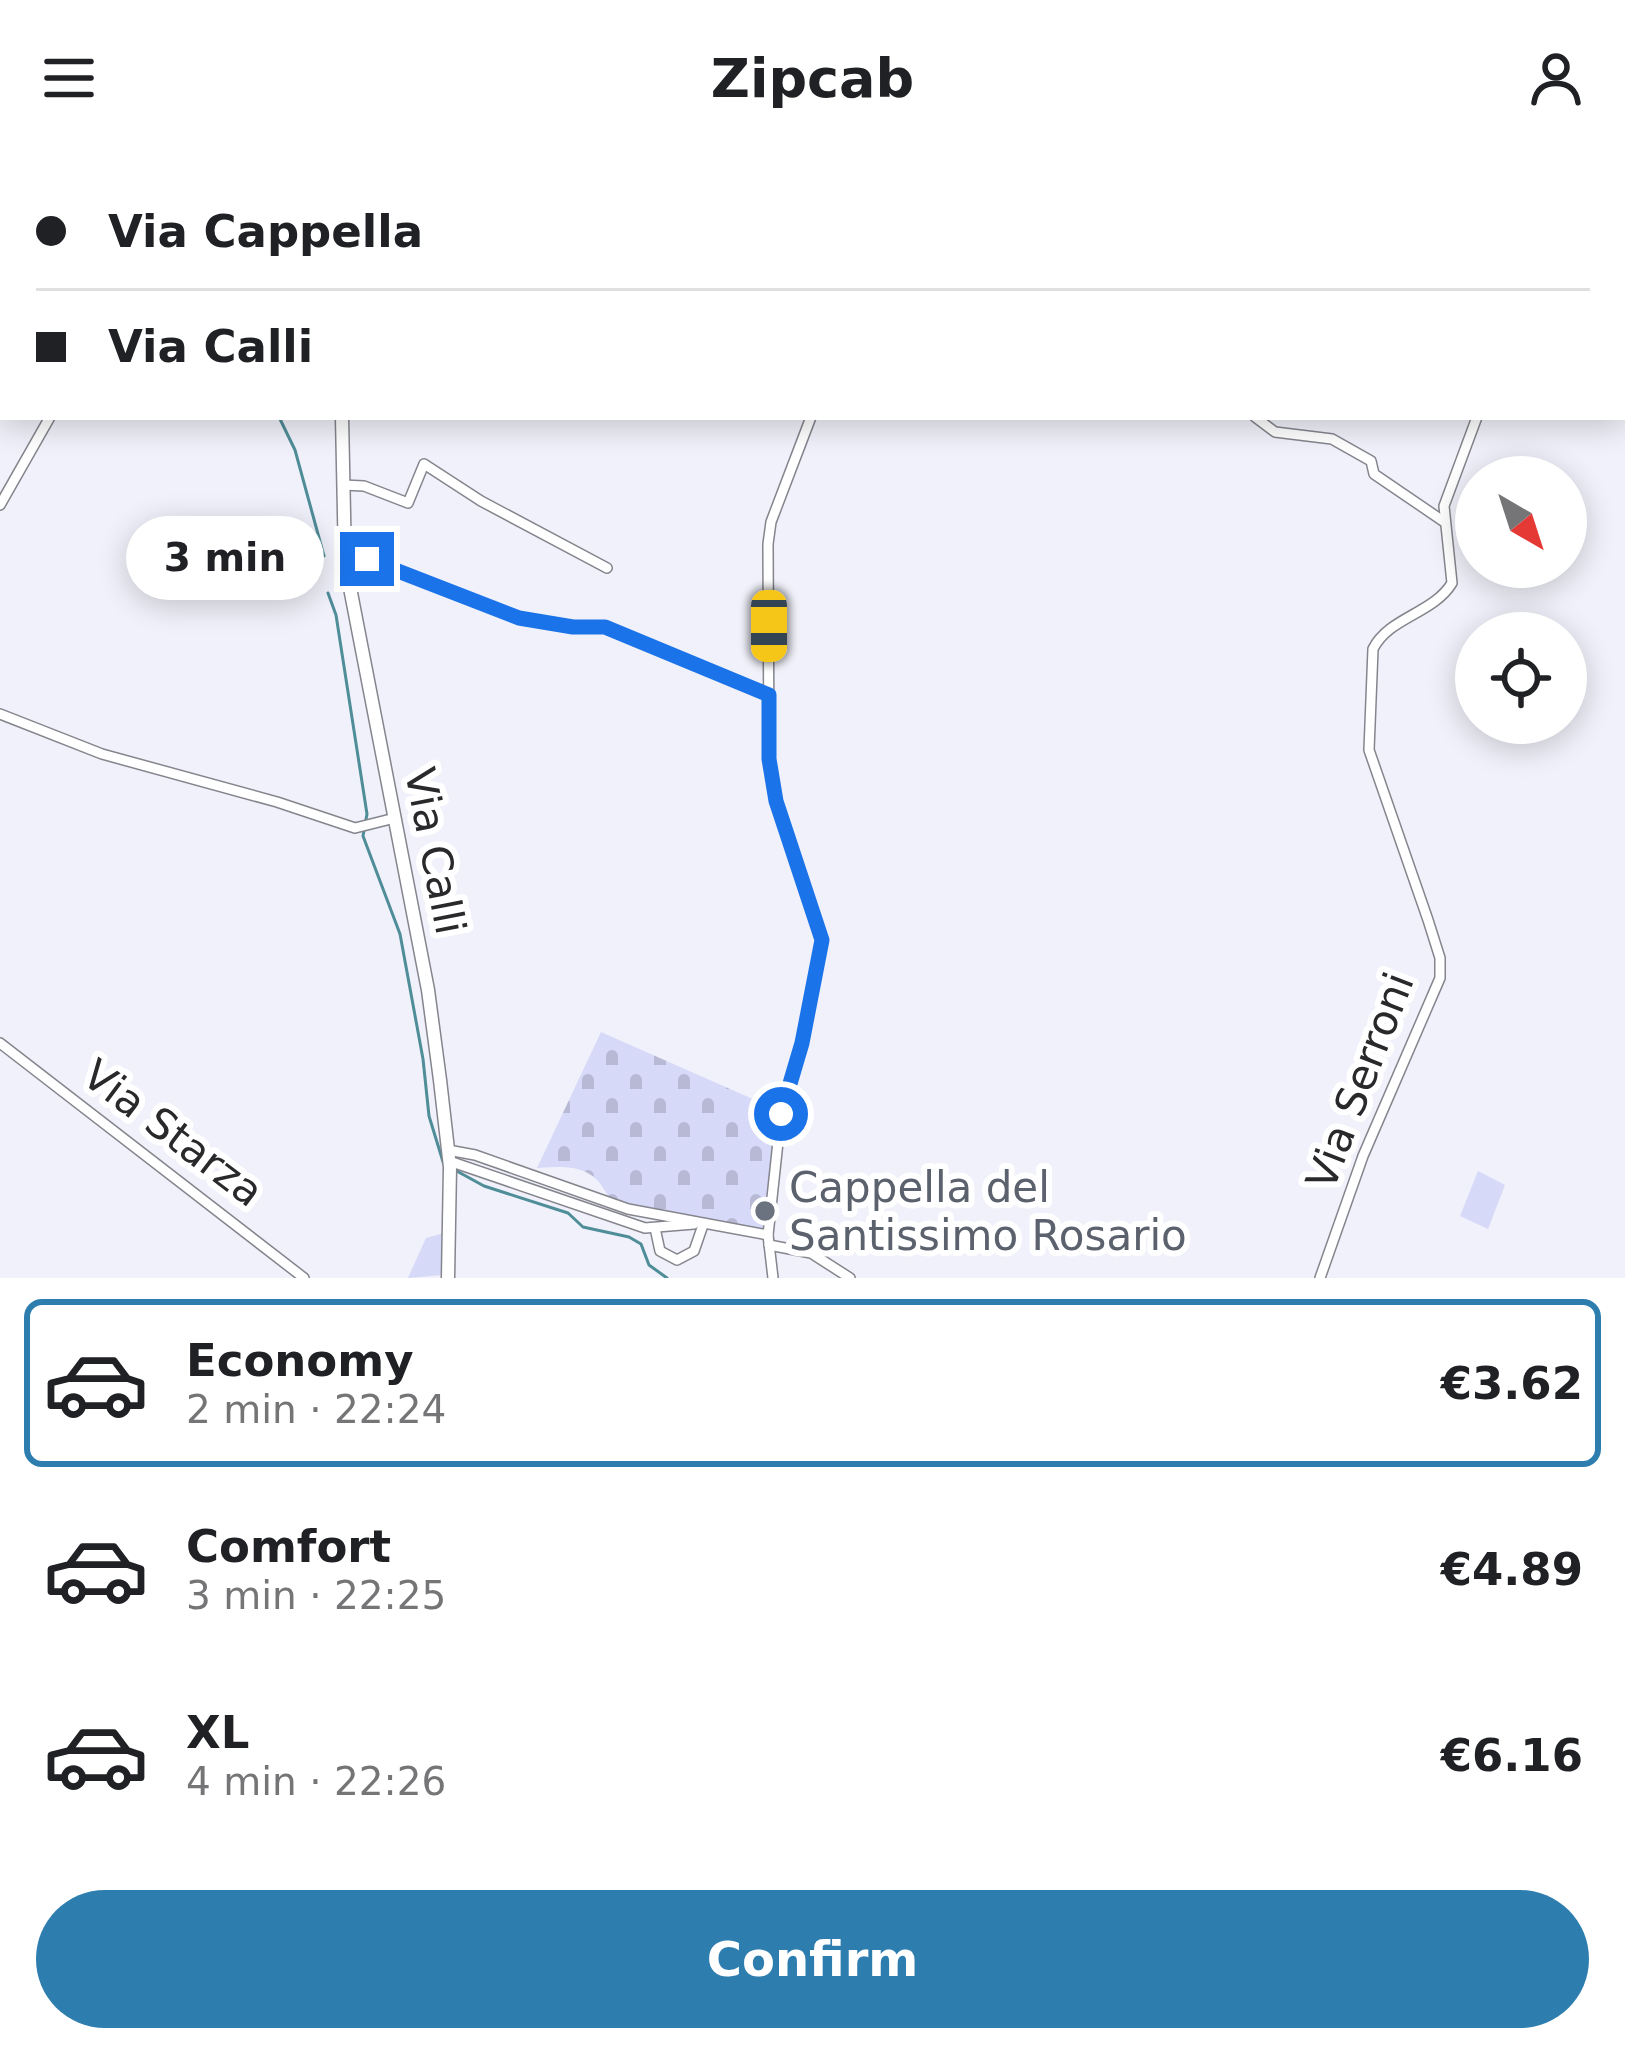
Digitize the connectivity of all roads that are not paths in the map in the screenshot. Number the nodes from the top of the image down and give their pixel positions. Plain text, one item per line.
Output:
1 (48, 420) edge
2 (342, 420) edge
3 (810, 420) edge
4 (1259, 420) edge
5 (1476, 420) edge
6 (343, 484) junction
7 (0, 505) edge
8 (1443, 520) junction
9 (343, 550) junction
10 (607, 568) dead end
11 (769, 695) junction
12 (0, 714) edge
13 (395, 818) junction
14 (0, 1043) edge
15 (449, 1159) junction
16 (698, 1225) junction
17 (655, 1228) junction
18 (768, 1240) junction
19 (304, 1278) edge
20 (448, 1278) edge
21 (773, 1278) edge
22 (850, 1278) edge
23 (1321, 1278) edge

1 - 7 street
2 - 6 main road, Via Calli
3 - 11 street
4 - 8 street
5 - 8 street
6 - 9 main road, Via Calli
6 - 10 street
8 - 23 street, Via Serroni
9 - 11 street
9 - 13 main road, Via Calli
11 - 18 street
12 - 13 street
13 - 15 main road, Via Calli
14 - 19 street, Via Starza
15 - 16 street
15 - 17 street
15 - 20 main road, Via Calli
16 - 17 street
16 - 17 street
16 - 18 street
18 - 21 street
18 - 22 street

